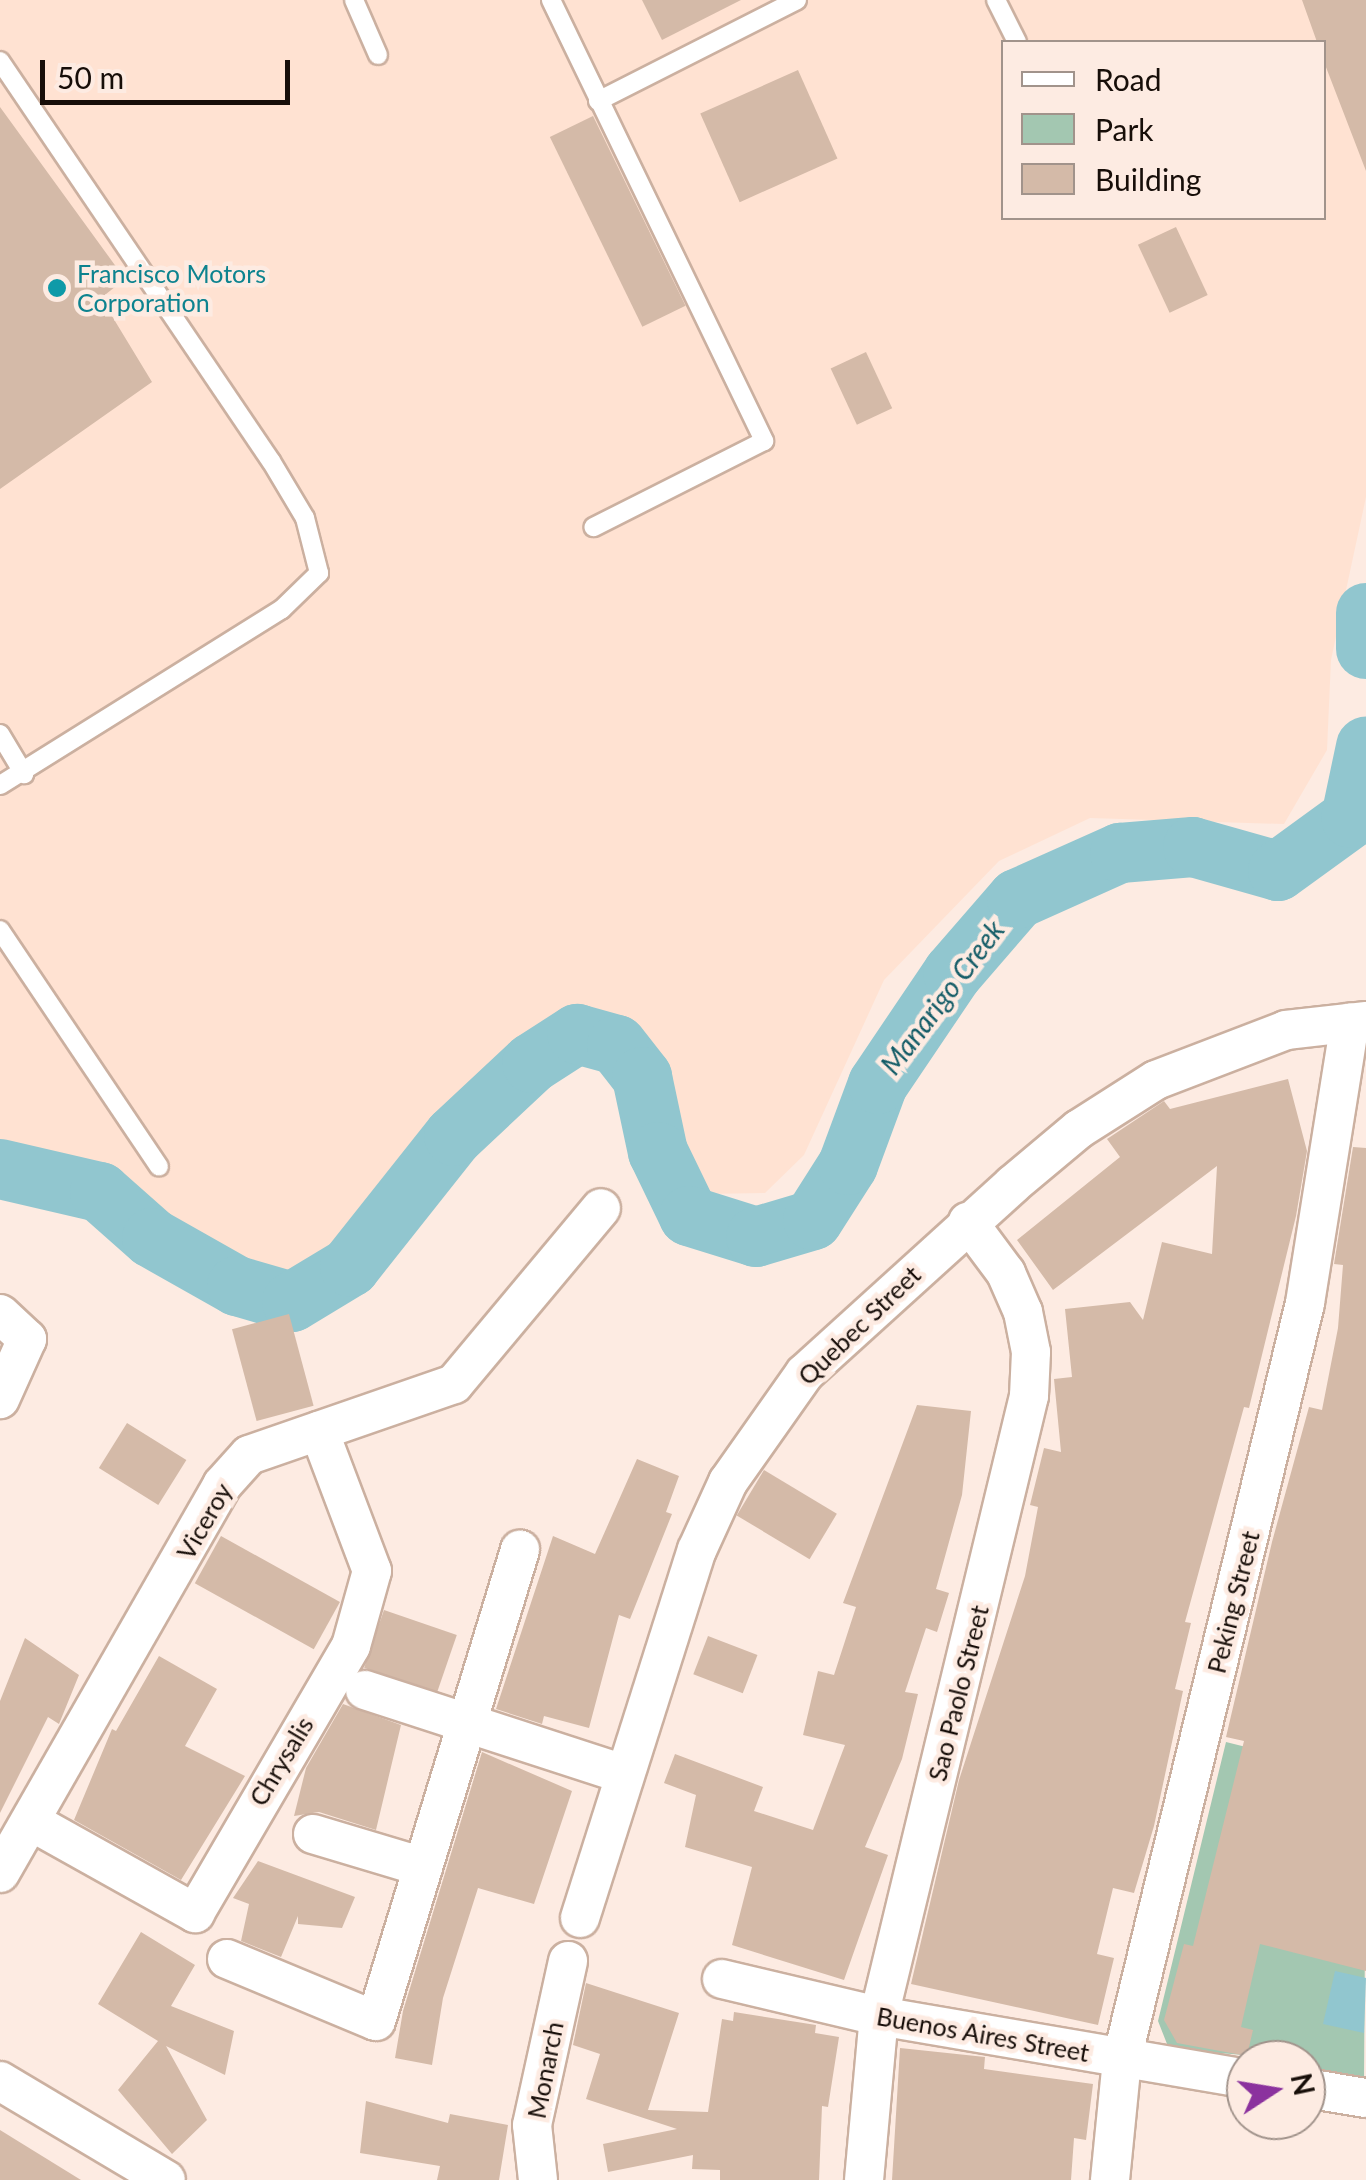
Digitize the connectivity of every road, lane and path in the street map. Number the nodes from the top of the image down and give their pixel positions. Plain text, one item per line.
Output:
1 (354, 0) edge
2 (551, 0) edge
3 (797, 0) edge
4 (996, 0) edge
5 (1015, 40) edge
6 (378, 55) dead end
7 (0, 61) edge
8 (598, 101) junction
9 (594, 527) dead end
10 (0, 734) edge
11 (24, 774) junction
12 (0, 785) edge
13 (0, 930) edge
14 (1358, 1022) edge
15 (158, 1167) dead end
16 (601, 1208) dead end
17 (968, 1222) junction
18 (0, 1314) edge
19 (4, 1392) edge
20 (319, 1431) junction
21 (520, 1550) dead end
22 (365, 1690) dead end
23 (466, 1723) junction
24 (623, 1774) junction
25 (32, 1822) junction
26 (313, 1834) dead end
27 (422, 1867) junction
28 (0, 1873) edge
29 (580, 1918) dead end
30 (227, 1959) dead end
31 (568, 1960) dead end
32 (722, 1980) dead end
33 (879, 2016) junction
34 (1122, 2058) junction
35 (1226, 2076) edge
36 (0, 2081) edge
37 (1326, 2091) edge
38 (1366, 2098) edge
39 (166, 2180) edge
40 (538, 2180) edge
41 (864, 2180) edge
42 (1110, 2180) edge

1 - 6 lane
2 - 8 lane
3 - 8 lane
4 - 5 lane
7 - 11 lane
8 - 9 lane
10 - 11 lane
11 - 12 lane
13 - 15 lane
14 - 17 street, Quebec Street
14 - 34 street, Peking Street
16 - 20 street, Viceroy
17 - 24 street, Quebec Street
17 - 33 street, Sao Paolo Street
18 - 19 street
20 - 25 street, Viceroy
20 - 25 street, Chrysalis
21 - 23 street
22 - 23 street
23 - 24 street
23 - 27 street
24 - 29 street, Quebec Street
25 - 28 street, Viceroy
26 - 27 street
27 - 30 street
31 - 40 street, Monarch
32 - 33 street, Buenos Aires Street
33 - 34 street, Buenos Aires Street
33 - 41 street, Sao Paolo Street
34 - 35 street, Buenos Aires Street
34 - 42 street, Peking Street
36 - 39 street
37 - 38 street

